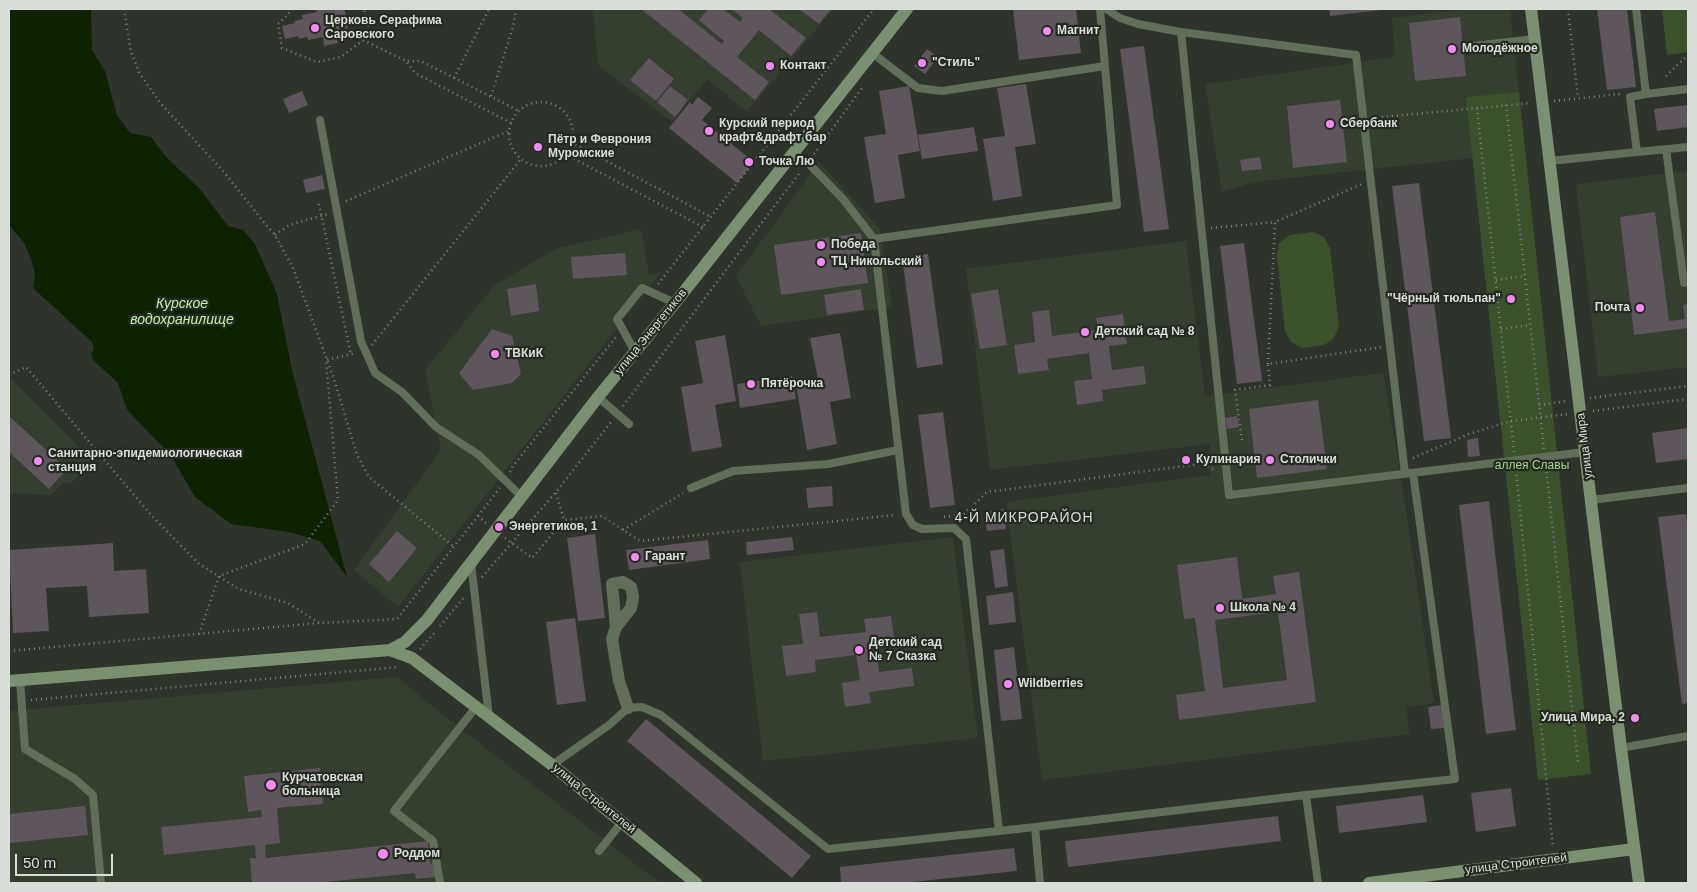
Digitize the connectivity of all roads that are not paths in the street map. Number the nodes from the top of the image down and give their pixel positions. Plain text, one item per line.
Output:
1 (907, 9) edge
2 (1100, 9) edge
3 (1106, 9) edge
4 (1531, 9) edge
5 (1636, 9) edge
6 (1181, 32) junction
7 (1535, 39) junction
8 (1473, 46) dead end
9 (872, 53) junction
10 (1105, 66) junction
11 (1688, 89) edge
12 (1646, 94) junction
13 (320, 120) dead end
14 (1688, 147) edge
15 (1666, 149) junction
16 (794, 152) junction
17 (1637, 152) junction
18 (1550, 161) junction
19 (874, 239) junction
20 (1684, 283) dead end
21 (675, 303) junction
22 (635, 352) junction
23 (598, 397) junction
24 (629, 424) dead end
25 (898, 450) junction
26 (1585, 452) junction
27 (1409, 473) junction
28 (690, 488) road end
29 (1688, 488) edge
30 (522, 497) junction
31 (1591, 500) junction
32 (470, 563) junction
33 (616, 627) dead end
34 (390, 650) junction
35 (14, 680) edge
36 (476, 707) junction
37 (628, 708) junction
38 (489, 717) junction
39 (1688, 736) edge
40 (1620, 748) junction
41 (552, 766) junction
42 (1306, 795) junction
43 (622, 822) junction
44 (1035, 826) junction
45 (1000, 830) junction
46 (1634, 849) junction
47 (599, 851) dead end
48 (101, 883) edge
49 (440, 883) edge
50 (696, 883) edge
51 (1040, 883) edge
52 (1318, 883) edge
53 (1369, 883) edge
54 (1639, 883) edge

1 - 9 main road, улица Энергетиков
2 - 10 lane
3 - 6 lane
4 - 7 main road, улица Мира
5 - 12 lane
6 - 27 lane
6 - 27 lane
7 - 8 lane
7 - 18 main road, улица Мира
9 - 10 lane
9 - 16 main road, улица Энергетиков
10 - 19 lane
11 - 12 lane
12 - 17 lane
13 - 30 lane
14 - 15 lane
15 - 17 lane
15 - 20 lane
16 - 19 lane
16 - 21 main road, улица Энергетиков
17 - 18 lane
18 - 26 main road, улица Мира
19 - 25 lane
21 - 22 main road, улица Энергетиков
21 - 22 lane
22 - 23 main road, улица Энергетиков
23 - 24 lane
23 - 30 main road, улица Энергетиков
25 - 28 lane
25 - 45 lane
26 - 27 lane
26 - 31 main road, улица Мира
27 - 42 lane
29 - 31 lane
30 - 32 main road, улица Энергетиков
31 - 40 main road, улица Мира
32 - 34 main road, улица Энергетиков
32 - 38 lane
33 - 37 street
34 - 35 main road
34 - 36 main road, улица Строителей
35 - 48 lane
36 - 38 main road, улица Строителей
36 - 49 lane
37 - 41 lane
37 - 45 lane
38 - 41 main road, улица Строителей
39 - 40 lane
40 - 46 main road, улица Мира
41 - 43 main road, улица Строителей
42 - 44 lane
42 - 52 lane
43 - 47 lane
43 - 50 main road, улица Строителей
44 - 45 lane
44 - 51 lane
46 - 53 main road, улица Строителей
46 - 54 main road, улица Мира

